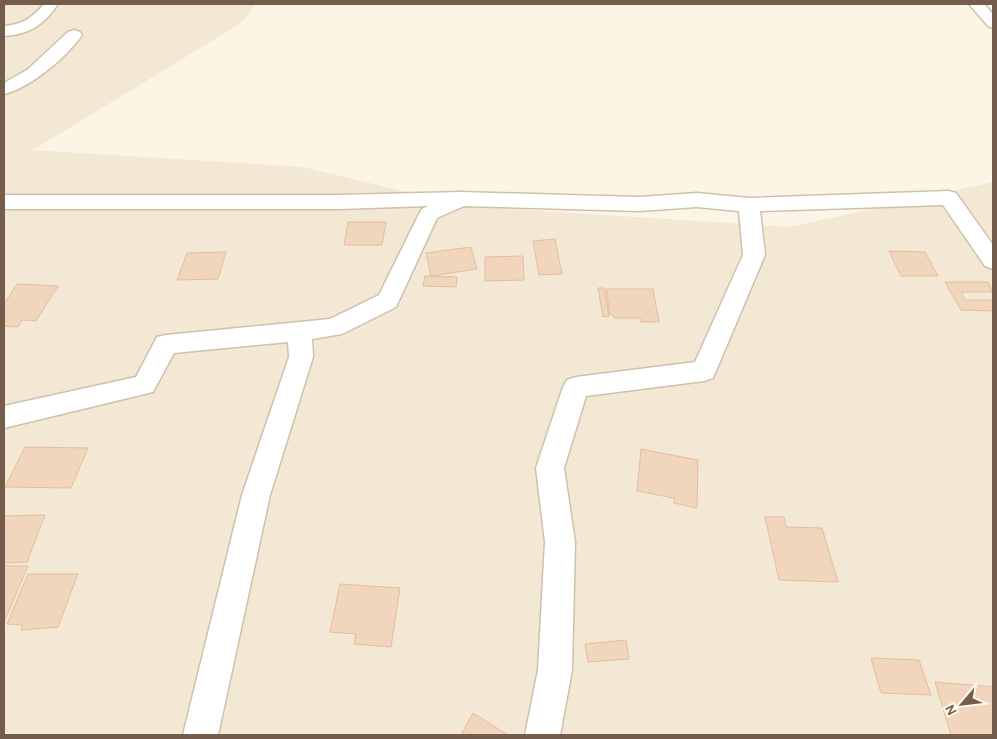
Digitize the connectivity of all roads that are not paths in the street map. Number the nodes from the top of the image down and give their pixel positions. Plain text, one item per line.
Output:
1 (51, 4) edge
2 (976, 4) edge
3 (993, 23) edge
4 (4, 31) edge
5 (74, 35) dead end
6 (4, 89) edge
7 (461, 199) junction
8 (4, 202) edge
9 (749, 205) junction
10 (993, 261) edge
11 (300, 332) junction
12 (4, 417) edge
13 (201, 735) edge
14 (542, 735) edge

1 - 4 street
2 - 3 street
5 - 6 street
7 - 8 street
7 - 9 street
7 - 11 street
9 - 10 street
9 - 14 street
11 - 12 street
11 - 13 street

